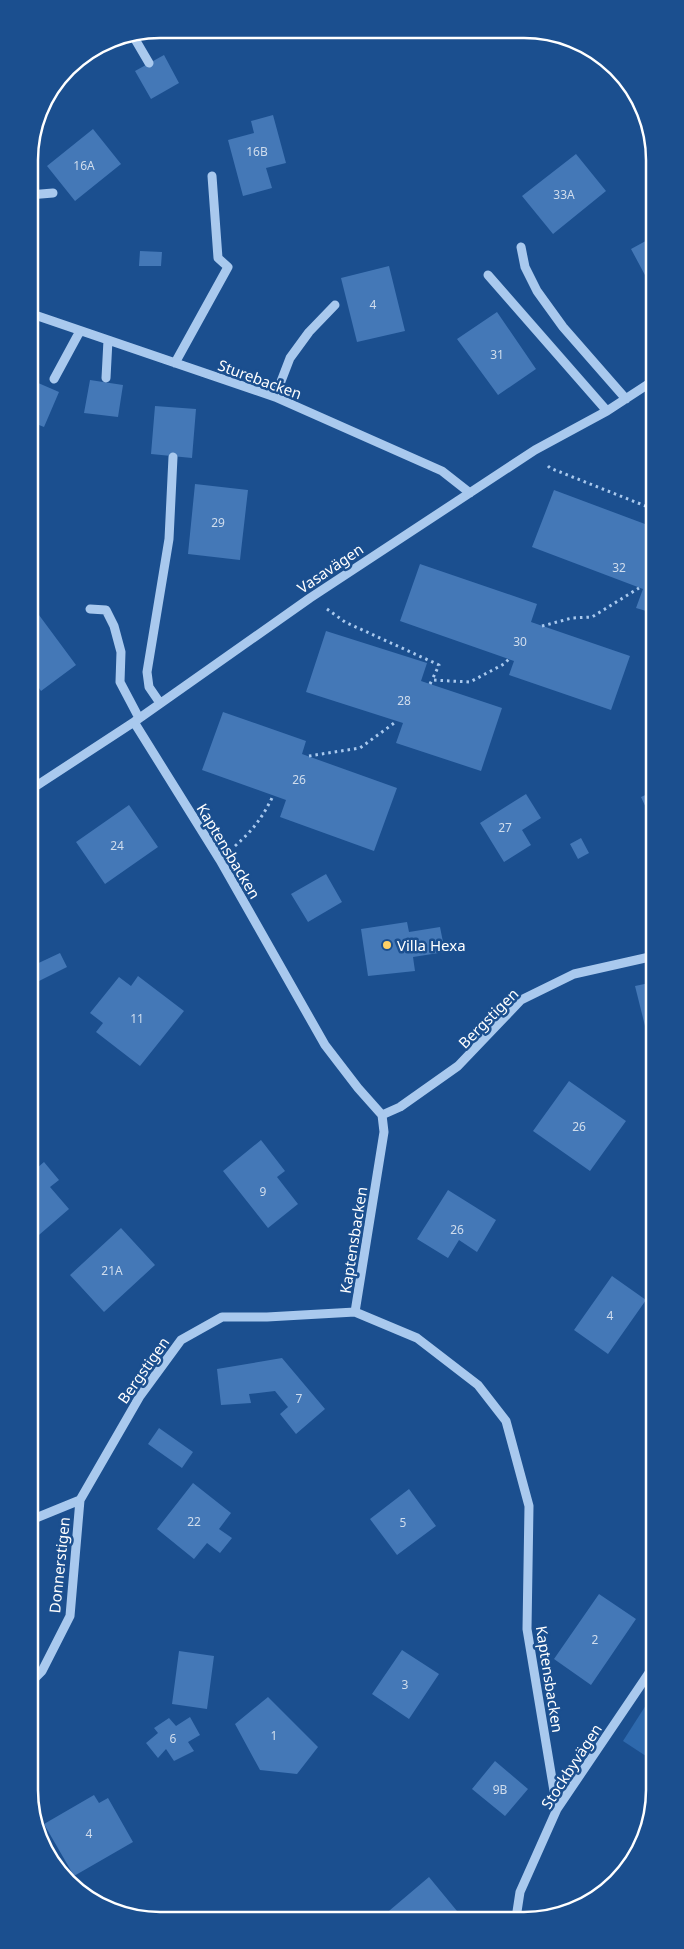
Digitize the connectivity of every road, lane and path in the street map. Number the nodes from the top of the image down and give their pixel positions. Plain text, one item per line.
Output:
1 (136, 40) edge
2 (149, 63) dead end
3 (212, 176) dead end
4 (53, 193) dead end
5 (38, 195) edge
6 (521, 247) dead end
7 (488, 275) dead end
8 (335, 305) dead end
9 (38, 316) edge
10 (80, 330) junction
11 (108, 340) junction
12 (175, 363) junction
13 (106, 378) dead end
14 (54, 379) dead end
15 (646, 386) edge
16 (275, 397) junction
17 (626, 399) junction
18 (607, 411) junction
19 (535, 450) junction
20 (173, 457) dead end
21 (470, 493) junction
22 (646, 506) edge
23 (639, 588) dead end
24 (310, 598) junction
25 (90, 609) dead end
26 (542, 626) dead end
27 (509, 659) dead end
28 (160, 703) junction
29 (137, 720) junction
30 (397, 721) dead end
31 (309, 756) dead end
32 (38, 785) edge
33 (273, 796) dead end
34 (220, 860) junction
35 (646, 958) edge
36 (382, 1115) junction
37 (355, 1312) junction
38 (80, 1500) junction
39 (38, 1517) edge
40 (38, 1675) edge
41 (646, 1677) edge
42 (557, 1809) junction
43 (517, 1912) edge

1 - 2 street
3 - 12 street
4 - 5 street
6 - 17 street
7 - 18 street
8 - 16 street
9 - 10 street, Sturebacken
10 - 11 street, Sturebacken
10 - 14 street
11 - 12 street, Sturebacken
11 - 13 street
12 - 16 street, Sturebacken
15 - 17 street, Vasavägen
16 - 21 street, Sturebacken
17 - 18 street, Vasavägen
18 - 19 street, Vasavägen
19 - 21 street, Vasavägen
19 - 22 path
20 - 28 street
21 - 24 street, Vasavägen
23 - 26 path
24 - 27 path
24 - 28 street, Vasavägen
25 - 29 street, Kaptensbacken
28 - 29 street, Vasavägen
29 - 32 street, Vasavägen
29 - 34 street, Kaptensbacken
30 - 31 path
33 - 34 path
34 - 36 street, Kaptensbacken
35 - 36 street, Bergstigen
36 - 37 street, Kaptensbacken
37 - 38 street, Bergstigen
37 - 42 street, Kaptensbacken
38 - 39 street
38 - 40 street, Donnerstigen
41 - 42 street, Stockbyvägen
42 - 43 street, Stockbyvägen

